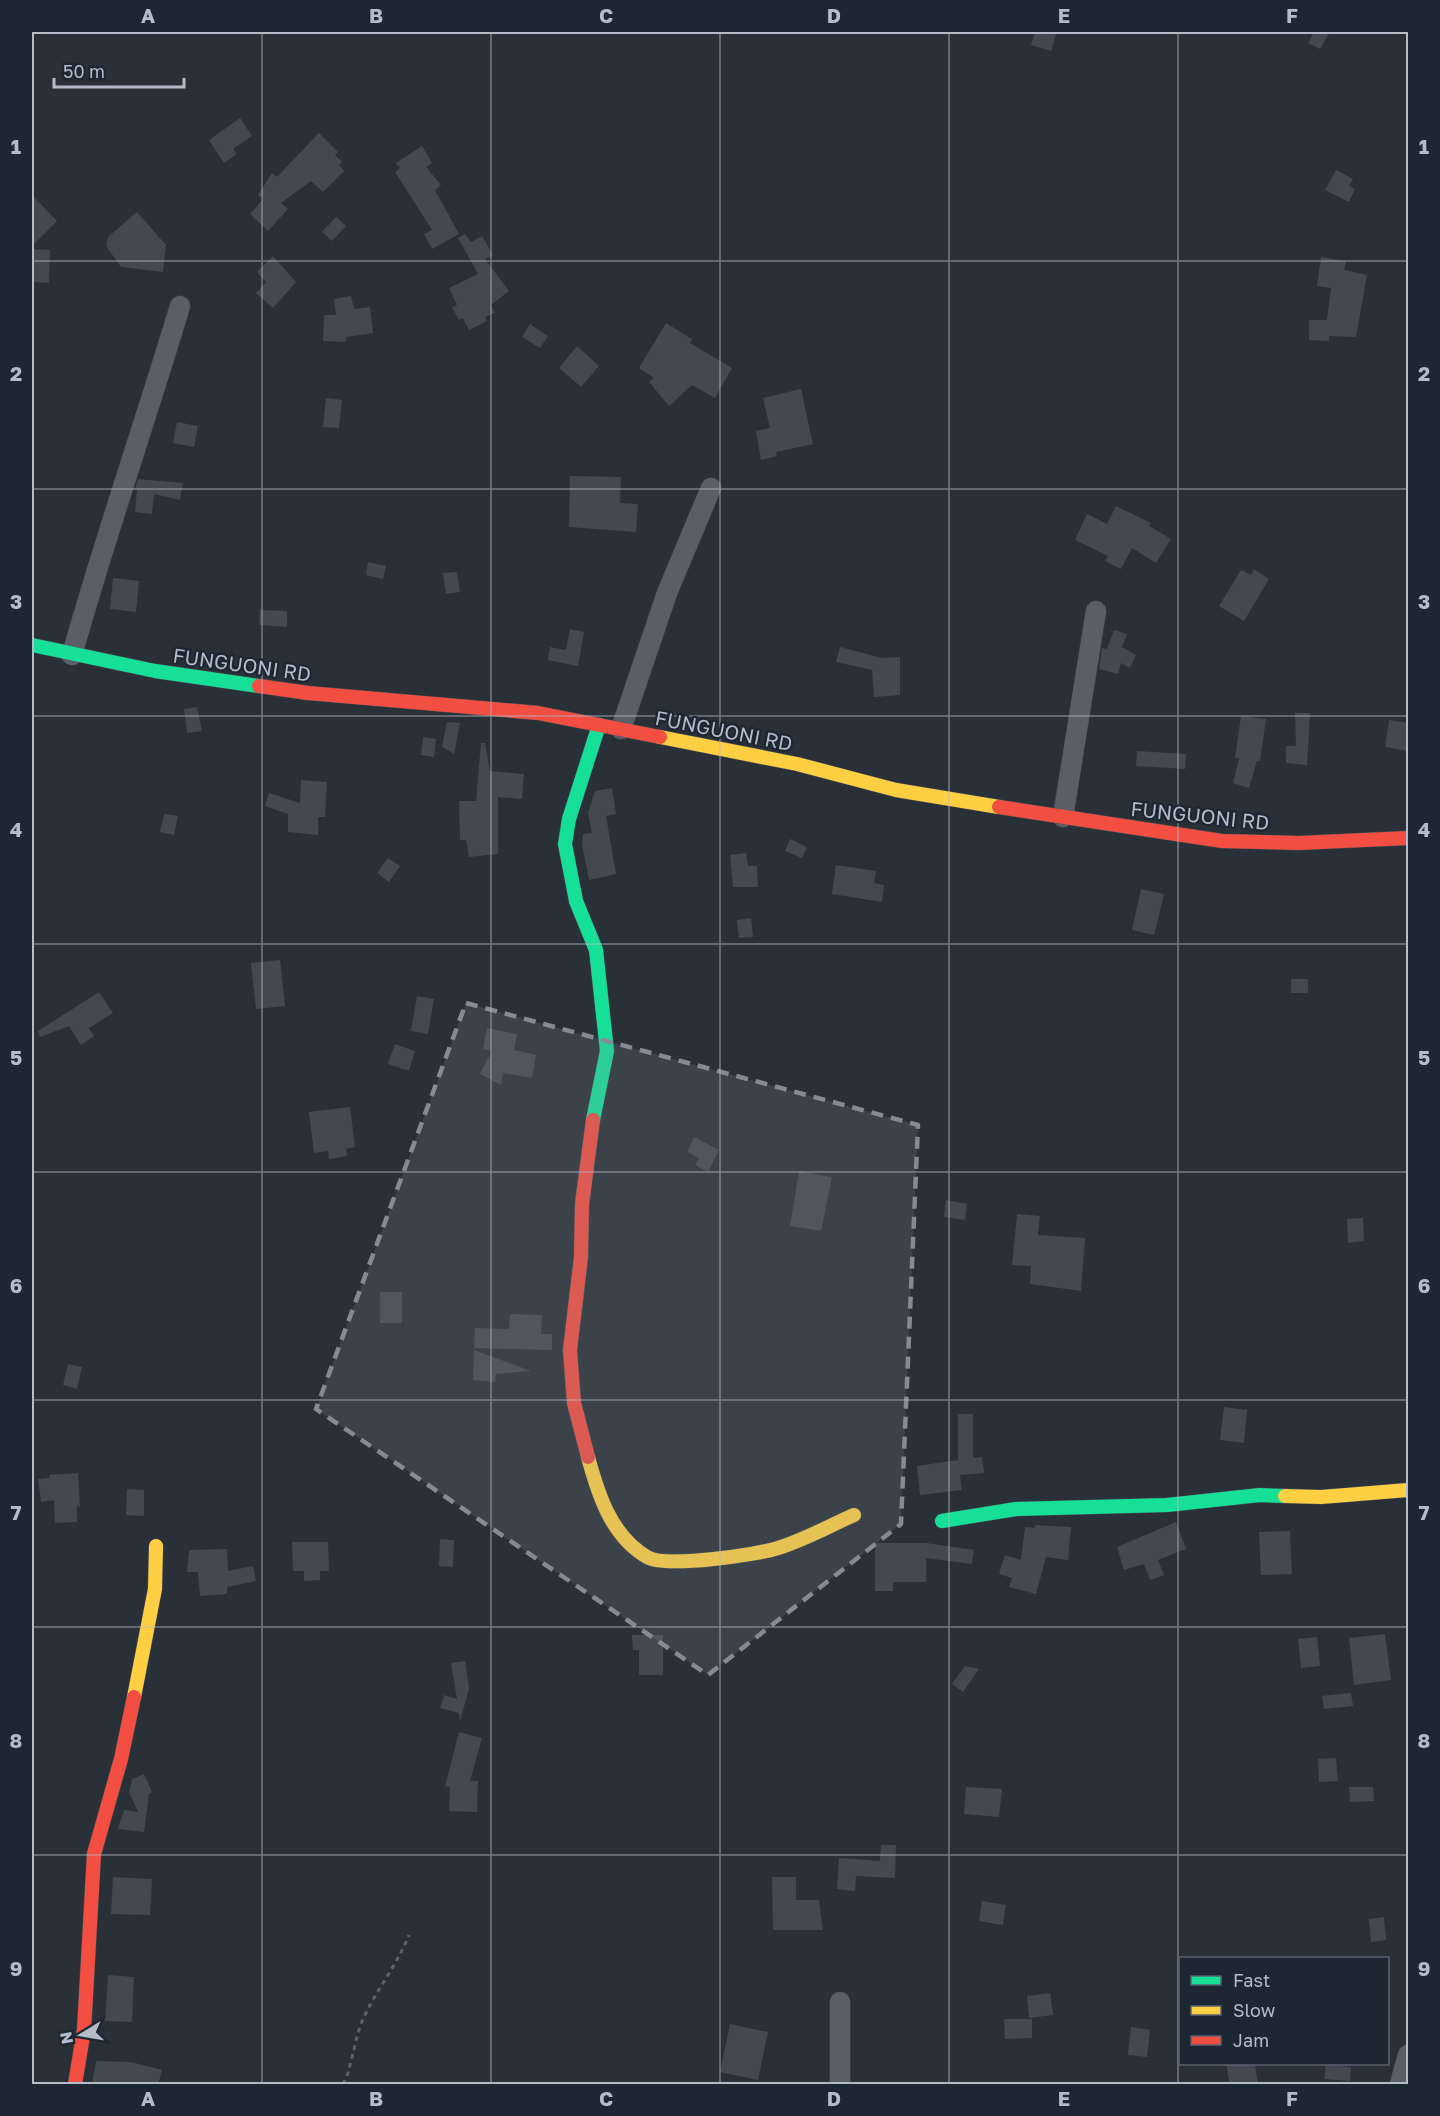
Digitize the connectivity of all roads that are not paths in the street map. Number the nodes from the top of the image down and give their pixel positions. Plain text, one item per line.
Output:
1 (180, 306) dead end
2 (711, 488) dead end
3 (1096, 611) dead end
4 (32, 645) edge
5 (72, 655) junction
6 (598, 725) junction
7 (621, 729) junction
8 (1063, 817) junction
9 (1408, 838) edge
10 (1408, 1490) edge
11 (854, 1515) dead end
12 (942, 1521) dead end
13 (156, 1546) dead end
14 (840, 2002) dead end
15 (1408, 2055) edge
16 (75, 2085) edge
17 (840, 2085) edge
18 (1400, 2085) edge

1 - 5 street
2 - 7 street
3 - 8 street
4 - 5 street, FUNGUONI RD
5 - 6 street, FUNGUONI RD
6 - 7 street, FUNGUONI RD
6 - 11 street
7 - 8 street, FUNGUONI RD
8 - 9 street, FUNGUONI RD
10 - 12 street
13 - 16 street
14 - 17 street
15 - 18 street

